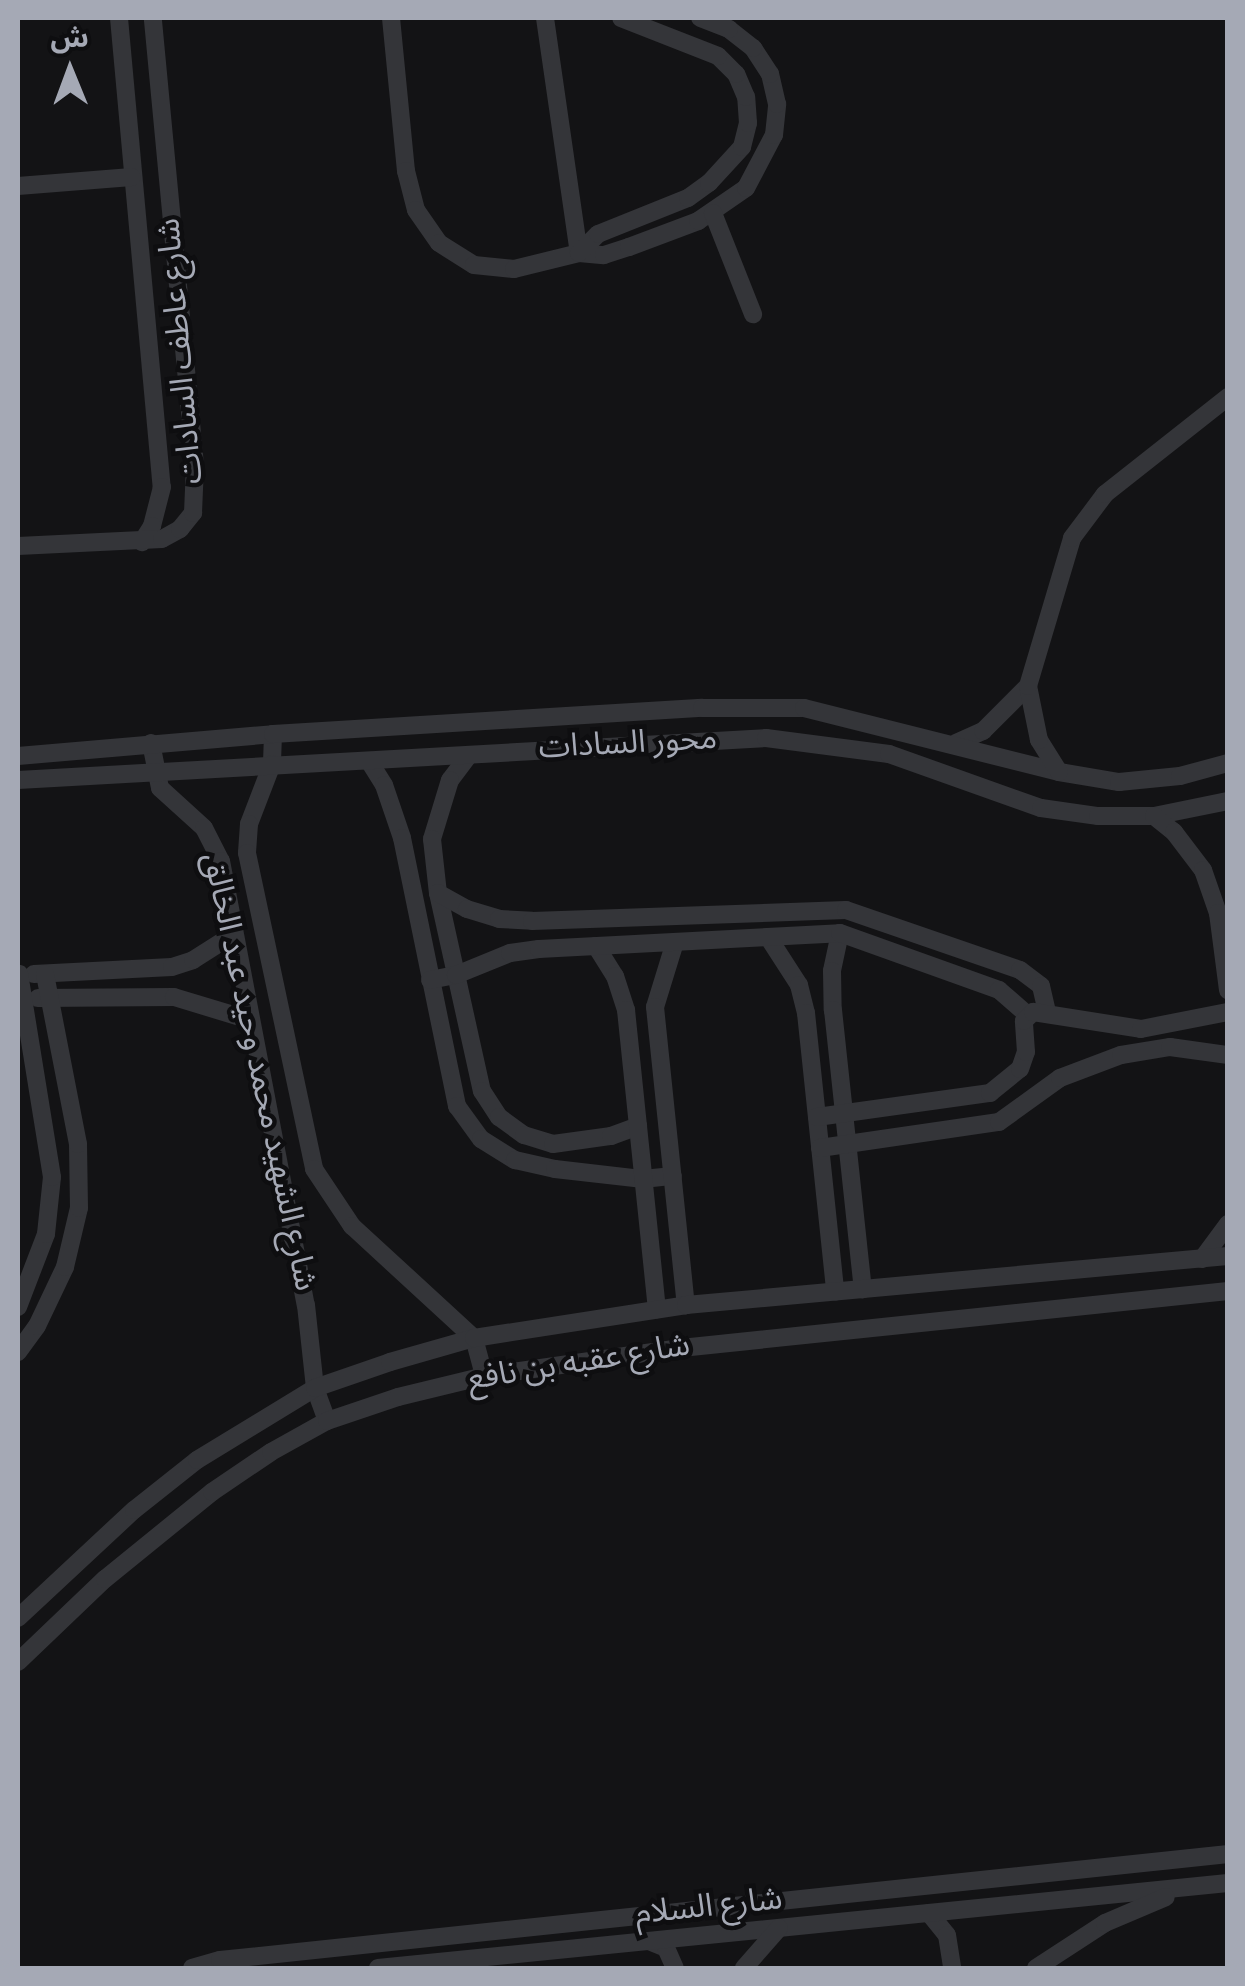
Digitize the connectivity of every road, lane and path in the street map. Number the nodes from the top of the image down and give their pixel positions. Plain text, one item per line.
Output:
1 (390, 18) edge
2 (546, 18) edge
3 (621, 18) edge
4 (700, 18) edge
5 (117, 19) edge
6 (659, 23) edge
7 (154, 27) edge
8 (132, 177) junction
9 (18, 186) edge
10 (713, 213) junction
11 (579, 253) junction
12 (753, 314) dead end
13 (1228, 396) edge
14 (142, 542) junction
15 (18, 546) edge
16 (1028, 686) junction
17 (274, 734) junction
18 (151, 742) junction
19 (956, 743) junction
20 (469, 755) junction
21 (18, 756) edge
22 (369, 761) junction
23 (1228, 763) edge
24 (272, 764) junction
25 (1060, 772) junction
26 (154, 773) junction
27 (18, 780) edge
28 (1228, 801) edge
29 (1154, 816) junction
30 (438, 893) junction
31 (840, 933) junction
32 (234, 934) junction
33 (768, 937) junction
34 (676, 942) junction
35 (596, 946) junction
36 (18, 974) edge
37 (45, 974) junction
38 (456, 975) junction
39 (430, 980) junction
40 (1228, 990) edge
41 (50, 998) junction
42 (20, 999) edge
43 (1228, 1012) edge
44 (1037, 1014) junction
45 (250, 1020) junction
46 (1228, 1055) edge
47 (1020, 1068) junction
48 (1040, 1090) junction
49 (844, 1114) junction
50 (817, 1117) junction
51 (638, 1126) junction
52 (848, 1145) junction
53 (820, 1148) junction
54 (673, 1176) junction
55 (644, 1179) junction
56 (1228, 1224) edge
57 (1228, 1256) edge
58 (1202, 1258) junction
59 (863, 1289) junction
60 (1228, 1291) edge
61 (836, 1292) junction
62 (686, 1305) junction
63 (18, 1307) edge
64 (657, 1308) junction
65 (474, 1338) junction
66 (18, 1352) edge
67 (484, 1376) junction
68 (315, 1388) junction
69 (327, 1422) junction
70 (18, 1618) edge
71 (18, 1662) edge
72 (1228, 1854) edge
73 (1198, 1856) junction
74 (1228, 1884) edge
75 (1201, 1886) junction
76 (930, 1913) junction
77 (779, 1928) junction
78 (651, 1942) junction
79 (466, 1964) edge
80 (192, 1968) edge
81 (378, 1968) edge
82 (675, 1968) edge
83 (744, 1968) edge
84 (952, 1968) edge
85 (1036, 1968) edge

1 - 11 street
2 - 11 street
3 - 6 street
4 - 10 street
5 - 7 street
5 - 8 street, شارع عاطف السادات
6 - 11 street
7 - 14 street, شارع عاطف السادات
8 - 9 street
8 - 14 street, شارع عاطف السادات
10 - 11 street
10 - 12 street
13 - 16 street
14 - 15 street
16 - 19 street
16 - 25 street
17 - 18 street, محور السادات
17 - 19 street, محور السادات
17 - 24 street, شارع الشهيد محمد وحيد عبد الخالق
18 - 21 street, محور السادات
18 - 26 street
19 - 25 street, محور السادات
20 - 22 street, محور السادات
20 - 29 street, محور السادات
20 - 30 street
22 - 24 street, محور السادات
22 - 39 street
23 - 25 street, محور السادات
24 - 26 street, محور السادات
24 - 65 street, شارع الشهيد محمد وحيد عبد الخالق
26 - 27 street, محور السادات
26 - 32 street, شارع الشهيد محمد وحيد عبد الخالق
28 - 29 street, محور السادات
29 - 40 street
30 - 38 street
30 - 44 street
31 - 33 street
31 - 44 street
31 - 49 street
32 - 37 street
32 - 45 street, شارع الشهيد محمد وحيد عبد الخالق
33 - 34 street
33 - 50 street
34 - 35 street
34 - 54 street
35 - 38 street
35 - 51 street
36 - 37 street
36 - 42 street
37 - 41 street
38 - 39 street
38 - 51 street
39 - 55 street
41 - 42 street
41 - 45 street
41 - 66 street
42 - 63 street
43 - 44 street
44 - 47 street
45 - 68 street, شارع الشهيد محمد وحيد عبد الخالق
46 - 48 street
47 - 48 street
47 - 49 street
48 - 52 street
49 - 50 street
49 - 52 street
50 - 53 street
51 - 55 street
52 - 53 street
52 - 59 street
53 - 61 street
54 - 55 street
54 - 62 street
55 - 64 street
56 - 58 street
57 - 58 street, شارع عقبه بن نافع
58 - 59 street, شارع عقبه بن نافع
59 - 61 street, شارع عقبه بن نافع
60 - 67 street, شارع عقبه بن نافع
61 - 62 street, شارع عقبه بن نافع
62 - 64 street, شارع عقبه بن نافع
64 - 65 street, شارع عقبه بن نافع
65 - 67 street
65 - 68 street, شارع عقبه بن نافع
67 - 69 street, شارع عقبه بن نافع
68 - 69 street, شارع الشهيد محمد وحيد عبد الخالق
68 - 70 street, شارع عقبه بن نافع
69 - 71 street, شارع عقبه بن نافع
72 - 73 street, شارع السلام
73 - 75 street
73 - 80 street, شارع السلام
74 - 75 street, شارع السلام
75 - 76 street, شارع السلام
75 - 85 street
76 - 77 street, شارع السلام
76 - 84 street
77 - 78 street, شارع السلام
77 - 83 street
78 - 79 street, شارع السلام
78 - 82 street
79 - 81 street, شارع السلام

